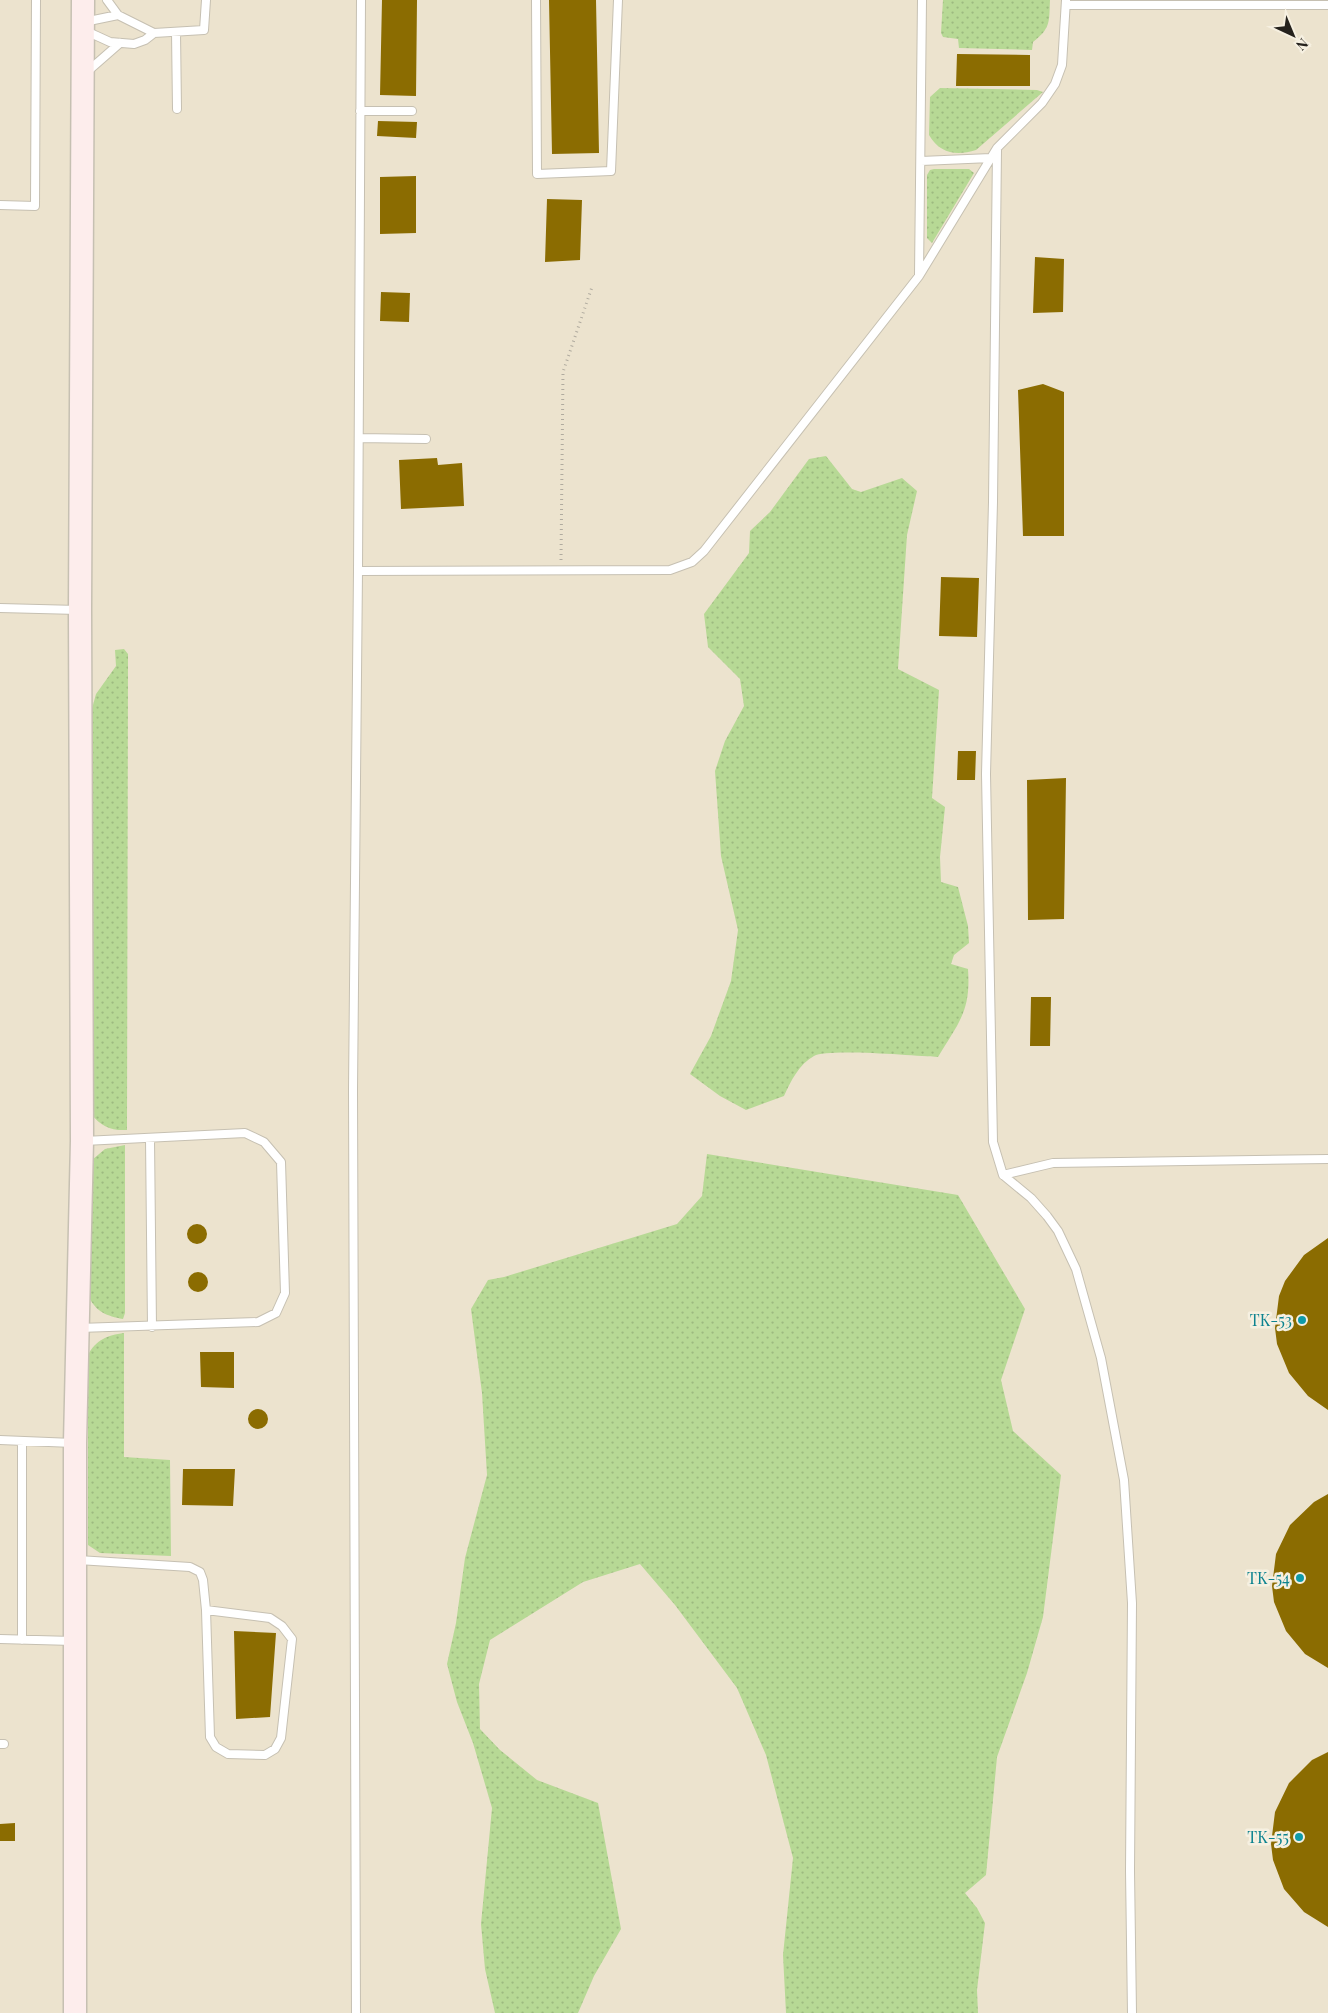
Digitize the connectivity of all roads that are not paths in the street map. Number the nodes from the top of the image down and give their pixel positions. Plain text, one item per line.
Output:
1 (36, 0) edge
2 (84, 0) edge
3 (107, 0) edge
4 (206, 0) edge
5 (361, 0) edge
6 (536, 0) edge
7 (618, 0) edge
8 (922, 0) edge
9 (1067, 2) edge
10 (1328, 4) edge
11 (118, 15) junction
12 (84, 26) junction
13 (176, 32) junction
14 (154, 33) junction
15 (120, 43) junction
16 (84, 74) junction
17 (177, 109) dead end
18 (360, 110) junction
19 (412, 111) dead end
20 (997, 148) junction
21 (991, 158) junction
22 (922, 160) junction
23 (0, 205) edge
24 (919, 276) junction
25 (358, 438) junction
26 (426, 439) dead end
27 (358, 571) junction
28 (0, 608) edge
29 (80, 610) junction
30 (150, 1139) junction
31 (82, 1141) junction
32 (1328, 1159) edge
33 (1003, 1175) junction
34 (152, 1327) junction
35 (77, 1328) junction
36 (0, 1440) edge
37 (22, 1441) junction
38 (75, 1443) junction
39 (76, 1560) junction
40 (206, 1610) junction
41 (0, 1639) edge
42 (22, 1640) junction
43 (75, 1641) junction
44 (75, 2013) edge
45 (356, 2013) edge
46 (1132, 2013) edge

1 - 23 lane
2 - 12 street
3 - 11 lane
4 - 13 lane
5 - 18 lane
6 - 7 lane
8 - 22 lane
9 - 10 lane
9 - 20 lane
11 - 12 lane
11 - 14 lane
12 - 15 lane
12 - 16 street
13 - 14 lane
13 - 17 lane
14 - 15 lane
15 - 16 lane
16 - 29 street
18 - 19 lane
18 - 25 lane
20 - 21 lane
20 - 33 lane
21 - 22 lane
21 - 24 lane
22 - 24 lane
24 - 27 lane
25 - 26 lane
25 - 27 lane
27 - 45 lane
28 - 29 lane
29 - 31 street
30 - 31 lane
30 - 34 lane
30 - 34 lane
31 - 35 street
32 - 33 lane
33 - 46 lane
34 - 35 lane
35 - 38 street
36 - 37 lane
37 - 38 lane
37 - 42 lane
38 - 39 street
39 - 40 lane
39 - 43 street
40 - 40 lane
41 - 42 lane
42 - 43 lane
43 - 44 street

